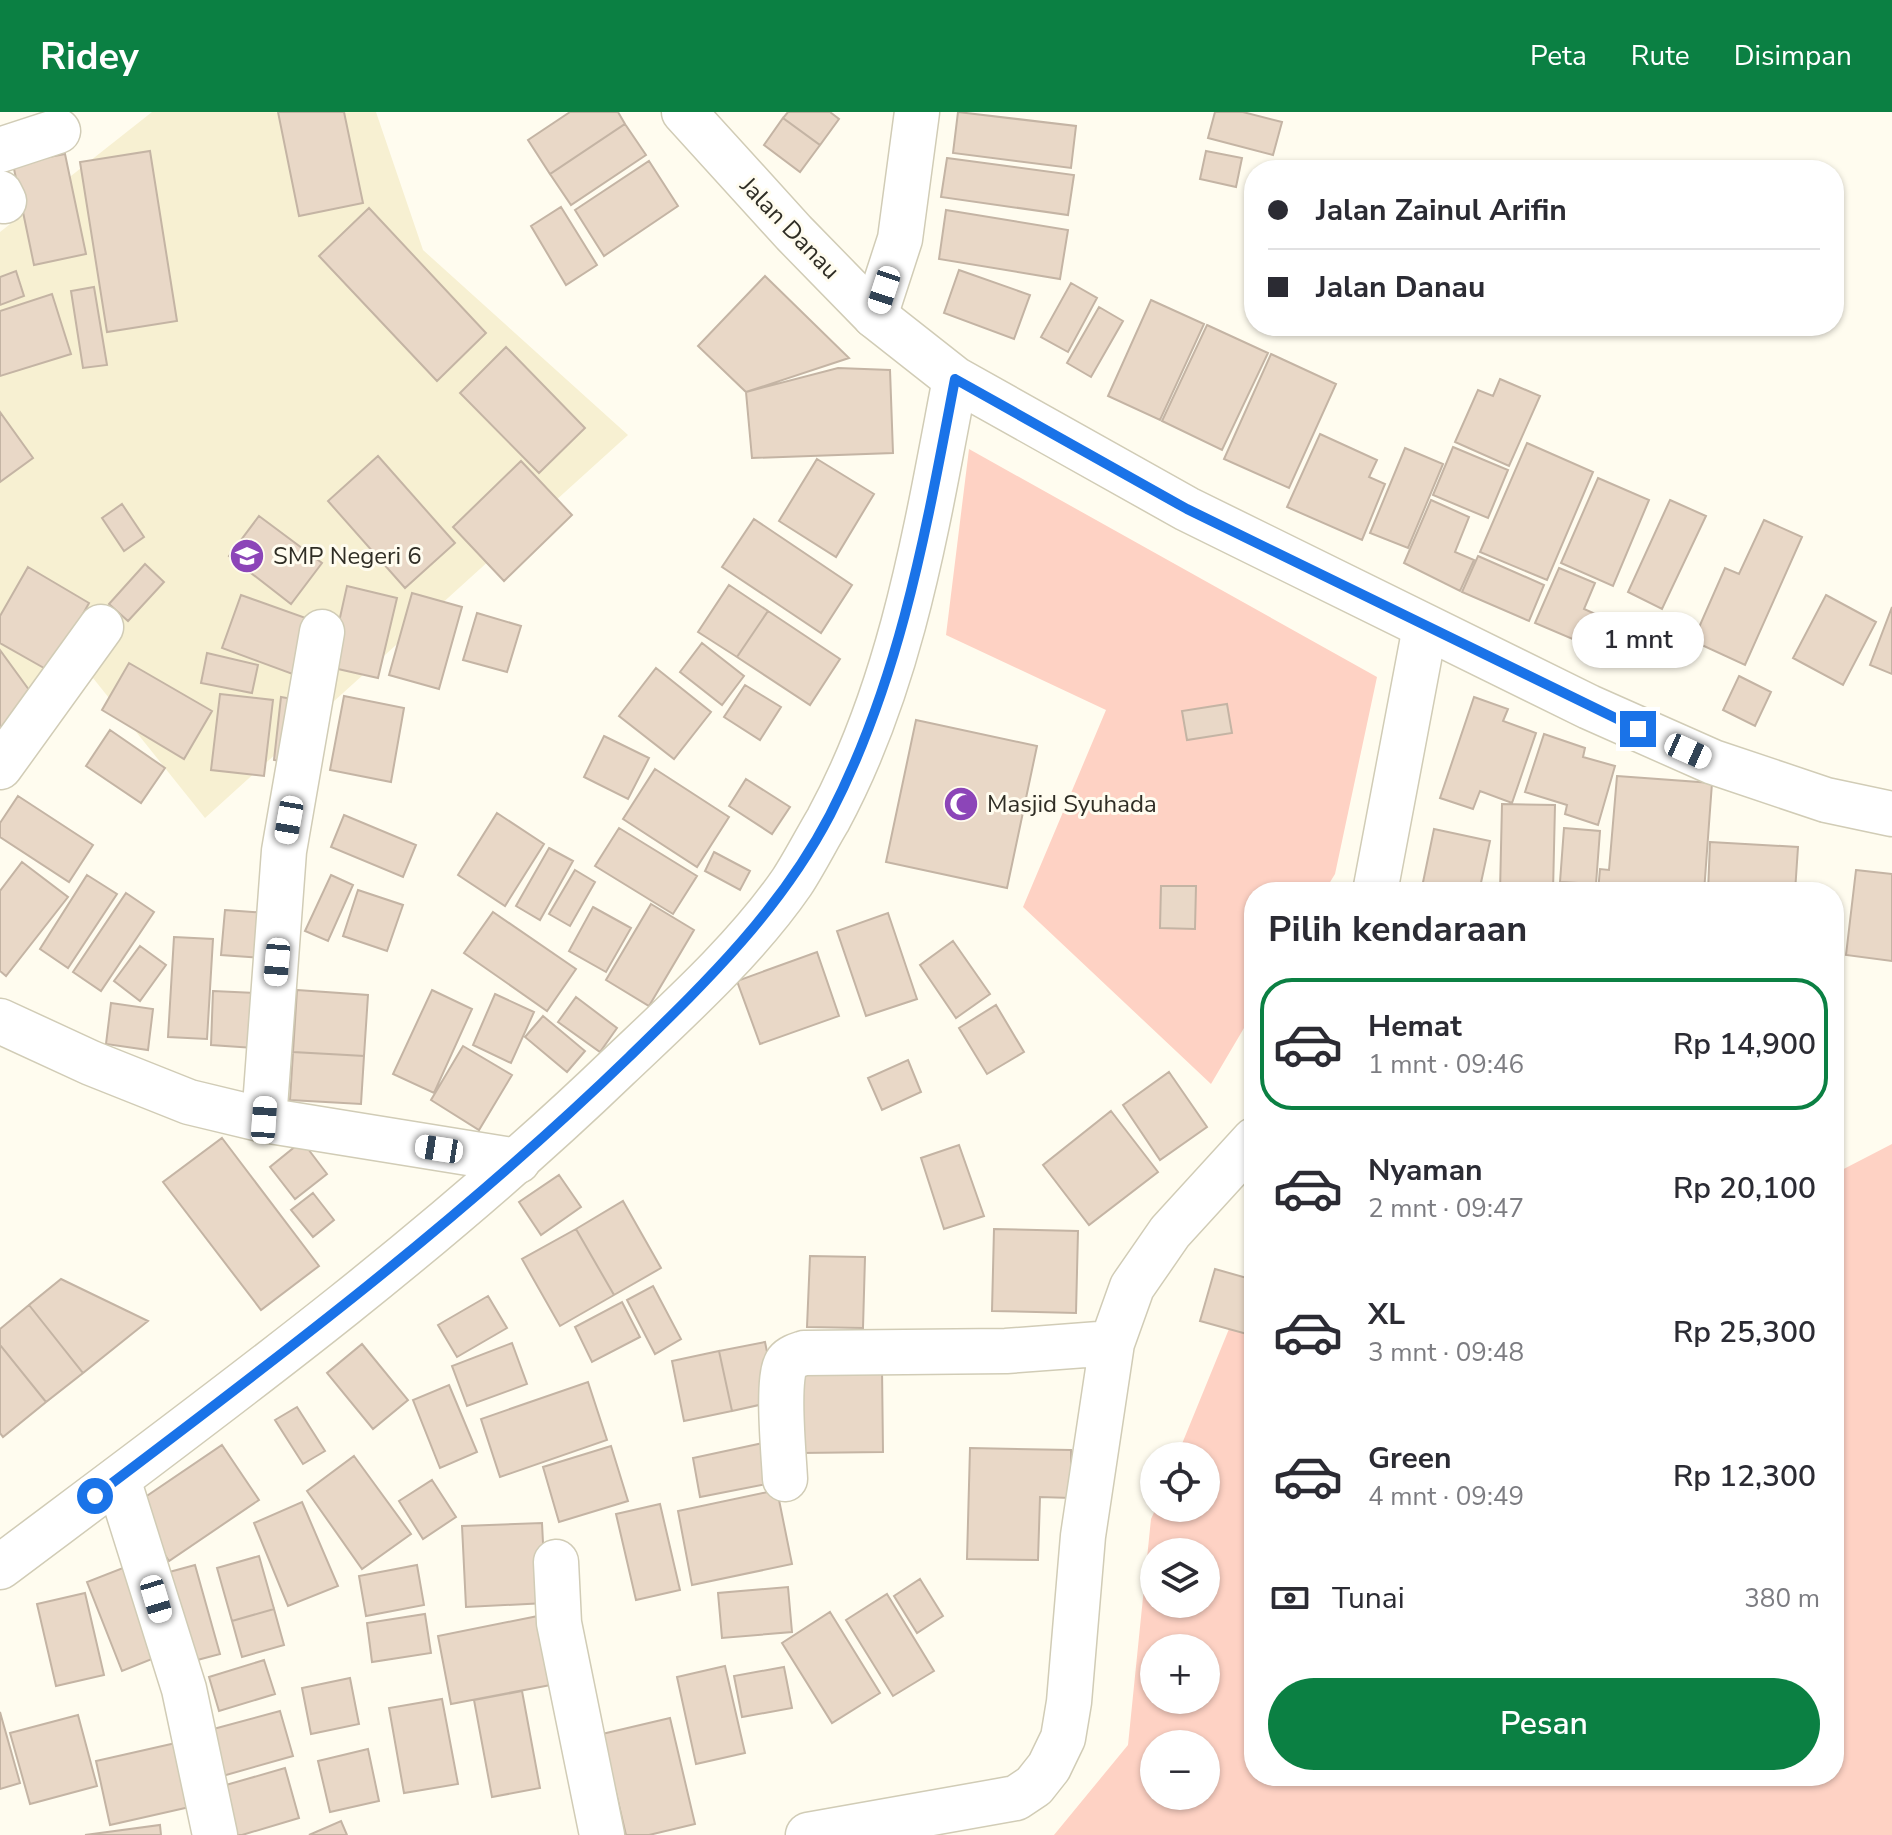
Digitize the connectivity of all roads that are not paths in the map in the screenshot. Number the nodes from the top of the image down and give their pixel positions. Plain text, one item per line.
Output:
1 (684, 112) edge
2 (917, 112) edge
3 (58, 131) dead end
4 (0, 150) edge
5 (875, 316) junction
6 (955, 379) junction
7 (101, 627) dead end
8 (1425, 627) junction
9 (322, 632) dead end
10 (0, 767) edge
11 (1892, 814) edge
12 (1377, 882) edge
13 (0, 1021) edge
14 (264, 1120) junction
15 (1244, 1151) edge
16 (518, 1161) junction
17 (1112, 1343) junction
18 (118, 1479) junction
19 (785, 1479) dead end
20 (556, 1562) dead end
21 (0, 1567) edge
22 (215, 1835) edge
23 (602, 1835) edge
24 (808, 1835) edge

1 - 5 street, Jalan Danau
2 - 5 street
3 - 4 street
5 - 6 street, Jalan Danau
6 - 8 street, Jalan Danau
6 - 16 street
7 - 10 street
8 - 11 street, Jalan Danau
8 - 12 street
9 - 14 street
13 - 14 street
14 - 16 street
15 - 17 street
16 - 18 street
17 - 19 street
17 - 24 street
18 - 21 street
18 - 22 street
20 - 23 street

